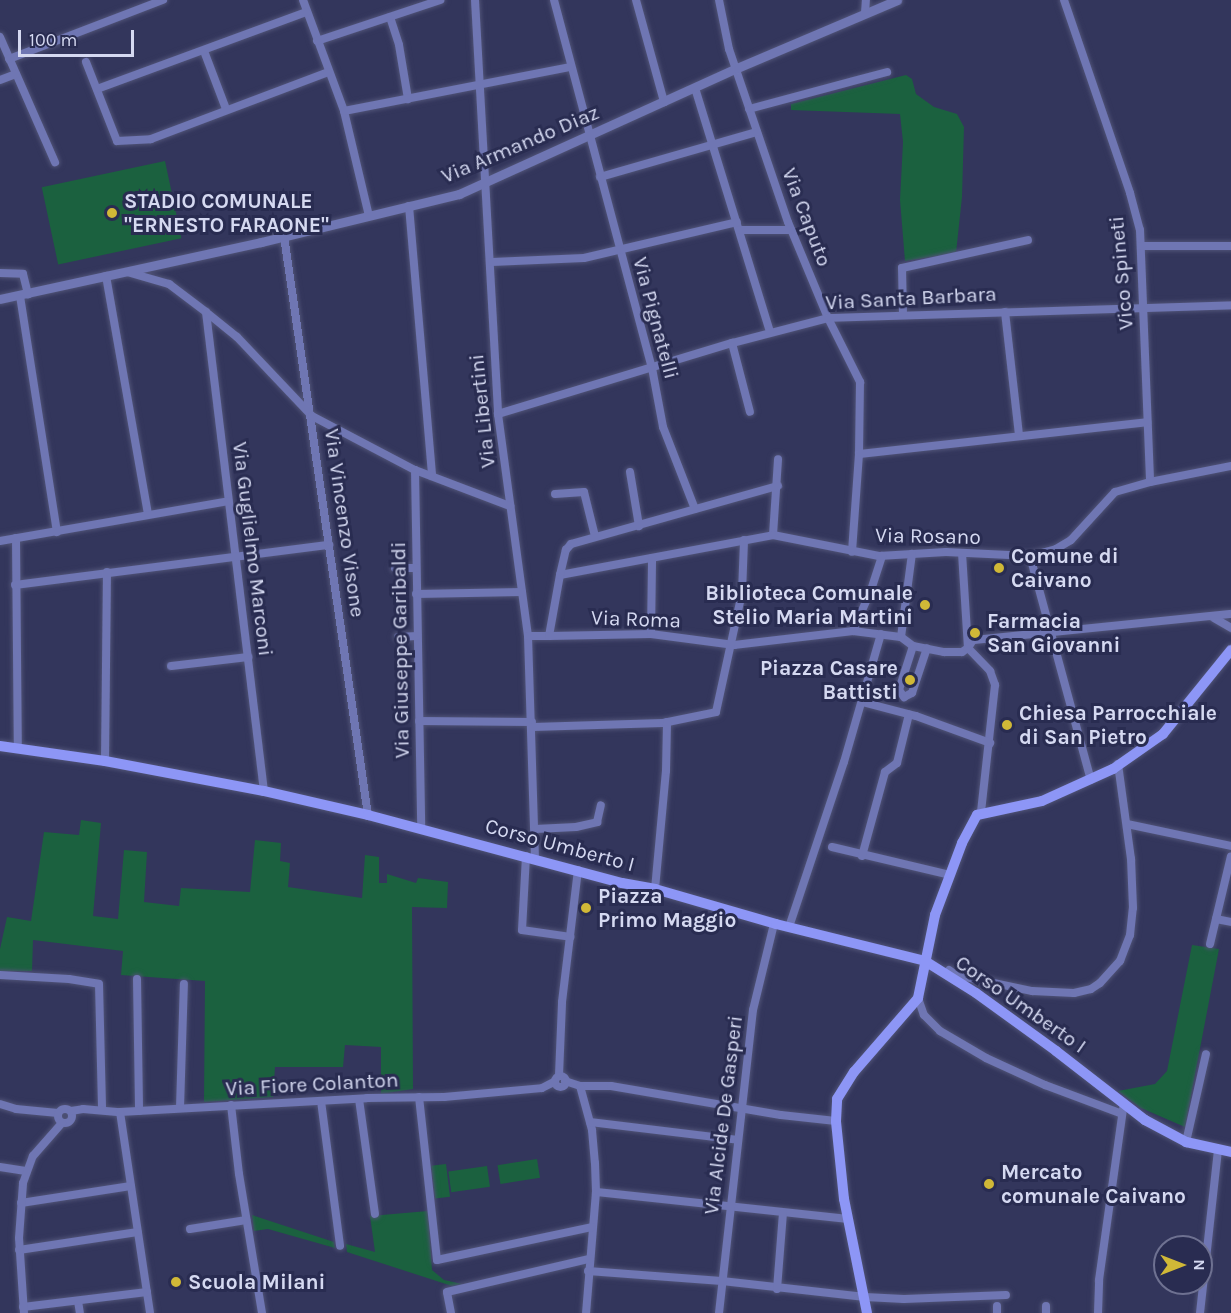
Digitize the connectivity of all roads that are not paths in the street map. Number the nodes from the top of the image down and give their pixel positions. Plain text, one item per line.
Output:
1 (163, 0) edge
2 (303, 0) edge
3 (440, 0) edge
4 (475, 0) edge
5 (554, 0) edge
6 (636, 0) edge
7 (719, 0) edge
8 (866, 0) edge
9 (897, 0) edge
10 (1064, 0) edge
11 (306, 12) junction
12 (865, 13) junction
13 (390, 17) junction
14 (0, 37) edge
15 (317, 41) junction
16 (204, 51) junction
17 (9, 59) junction
18 (86, 62) dead end
19 (571, 67) junction
20 (737, 68) junction
21 (328, 72) junction
22 (887, 72) dead end
23 (16, 74) junction
24 (0, 80) edge
25 (480, 84) junction
26 (695, 88) junction
27 (97, 89) junction
28 (408, 99) junction
29 (664, 102) junction
30 (226, 109) junction
31 (749, 109) junction
32 (344, 111) junction
33 (757, 132) junction
34 (589, 135) junction
35 (713, 145) junction
36 (55, 162) dead end
37 (600, 177) junction
38 (485, 181) junction
39 (409, 206) junction
40 (369, 216) junction
41 (738, 226) junction
42 (791, 230) junction
43 (284, 236) junction
44 (1028, 240) dead end
45 (1141, 246) junction
46 (1231, 246) edge
47 (618, 249) junction
48 (492, 262) junction
49 (127, 272) junction
50 (0, 273) edge
51 (106, 276) junction
52 (24, 295) junction
53 (0, 299) edge
54 (1231, 305) edge
55 (1144, 307) junction
56 (206, 312) junction
57 (1005, 312) junction
58 (903, 315) junction
59 (828, 318) junction
60 (770, 332) junction
61 (732, 343) junction
62 (652, 368) junction
63 (750, 412) dead end
64 (498, 414) junction
65 (312, 416) junction
66 (1147, 422) junction
67 (1019, 435) junction
68 (859, 454) junction
69 (778, 459) dead end
70 (1231, 466) edge
71 (415, 470) junction
72 (630, 472) dead end
73 (432, 476) junction
74 (1150, 482) junction
75 (778, 486) junction
76 (555, 494) dead end
77 (229, 501) junction
78 (510, 506) junction
79 (695, 509) junction
80 (148, 513) junction
81 (639, 526) junction
82 (57, 532) junction
83 (773, 535) junction
84 (595, 536) junction
85 (16, 538) junction
86 (744, 540) junction
87 (0, 541) edge
88 (330, 545) junction
89 (852, 552) junction
90 (962, 553) junction
91 (912, 554) junction
92 (882, 556) junction
93 (1030, 556) junction
94 (236, 557) junction
95 (652, 558) junction
96 (395, 568) dead end
97 (416, 568) junction
98 (107, 572) junction
99 (560, 575) junction
100 (15, 585) junction
101 (522, 592) junction
102 (416, 594) junction
103 (1231, 614) edge
104 (1214, 618) junction
105 (1231, 628) edge
106 (853, 631) junction
107 (1050, 632) junction
108 (651, 634) junction
109 (881, 634) junction
110 (417, 636) junction
111 (528, 636) junction
112 (549, 636) junction
113 (901, 637) junction
114 (398, 638) dead end
115 (730, 645) junction
116 (913, 646) junction
117 (927, 648) junction
118 (968, 648) junction
119 (1231, 650) edge
120 (248, 657) junction
121 (171, 666) dead end
122 (862, 702) junction
123 (909, 714) junction
124 (419, 721) junction
125 (666, 722) junction
126 (533, 725) junction
127 (990, 743) junction
128 (0, 746) edge
129 (18, 749) junction
130 (105, 761) junction
131 (1118, 764) junction
132 (1091, 780) junction
133 (264, 791) junction
134 (601, 806) dead end
135 (981, 812) junction
136 (368, 815) junction
137 (1127, 824) junction
138 (421, 829) junction
139 (535, 829) junction
140 (818, 843) junction
141 (1231, 846) edge
142 (862, 856) junction
143 (1231, 856) edge
144 (531, 857) junction
145 (578, 870) junction
146 (950, 875) junction
147 (654, 889) junction
148 (1216, 919) junction
149 (1231, 922) edge
150 (774, 924) junction
151 (789, 927) junction
152 (571, 937) junction
153 (1210, 944) dead end
154 (926, 961) junction
155 (0, 975) edge
156 (137, 979) dead end
157 (183, 984) dead end
158 (918, 998) junction
159 (1206, 1054) dead end
160 (559, 1080) junction
161 (580, 1086) junction
162 (419, 1097) junction
163 (359, 1099) junction
164 (321, 1101) junction
165 (0, 1104) edge
166 (231, 1105) junction
167 (742, 1107) junction
168 (180, 1108) junction
169 (102, 1109) junction
170 (1123, 1109) junction
171 (139, 1110) junction
172 (70, 1111) junction
173 (120, 1112) junction
174 (58, 1113) junction
175 (836, 1120) junction
176 (590, 1122) junction
177 (63, 1123) junction
178 (738, 1140) junction
179 (1186, 1142) junction
180 (1218, 1150) junction
181 (1231, 1152) edge
182 (0, 1167) edge
183 (26, 1171) junction
184 (131, 1186) junction
185 (596, 1192) junction
186 (21, 1203) junction
187 (730, 1208) junction
188 (783, 1213) junction
189 (375, 1214) dead end
190 (847, 1219) junction
191 (246, 1220) junction
192 (592, 1227) junction
193 (190, 1229) dead end
194 (138, 1232) junction
195 (340, 1246) dead end
196 (19, 1250) junction
197 (589, 1259) junction
198 (588, 1271) junction
199 (722, 1281) junction
200 (777, 1289) junction
201 (147, 1292) junction
202 (1006, 1295) dead end
203 (865, 1297) junction
204 (78, 1301) junction
205 (23, 1310) edge
206 (80, 1313) edge
207 (150, 1313) edge
208 (262, 1313) edge
209 (451, 1313) edge
210 (586, 1313) edge
211 (718, 1313) edge
212 (867, 1313) edge
213 (1098, 1313) edge
214 (1200, 1313) edge

1 - 17 street
2 - 11 street
3 - 13 street
4 - 25 street, Via Libertini
5 - 19 street, Via Pignatelli
6 - 29 street
7 - 20 street, Via Caputo
8 - 12 street
9 - 12 street, Via Armando Diaz
10 - 45 street, Vico Spineti
11 - 15 street
11 - 16 street
12 - 20 street, Via Armando Diaz
13 - 15 street
13 - 28 street
14 - 17 street
15 - 21 street
16 - 27 street
16 - 30 street
17 - 23 street
18 - 27 street
19 - 25 street
19 - 34 street, Via Pignatelli
20 - 26 street, Via Armando Diaz
20 - 31 street, Via Caputo
21 - 30 street
21 - 32 street
22 - 31 street
23 - 24 street
23 - 36 street
25 - 28 street
25 - 38 street, Via Libertini
26 - 29 street, Via Armando Diaz
26 - 35 street
27 - 30 street
28 - 32 street
29 - 34 street, Via Armando Diaz
31 - 33 street, Via Caputo
32 - 40 street
33 - 35 street
33 - 42 street, Via Caputo
34 - 37 street, Via Pignatelli
34 - 38 street, Via Armando Diaz
35 - 37 street
35 - 41 street
37 - 47 street, Via Pignatelli
38 - 39 street, Via Armando Diaz
38 - 48 street, Via Libertini
39 - 40 street, Via Armando Diaz
39 - 73 street
40 - 43 street, Via Armando Diaz
41 - 42 street
41 - 47 street
41 - 60 street
42 - 59 street, Via Caputo
43 - 49 street, Via Armando Diaz
43 - 65 street, Via Vincenzo Visone
44 - 58 street
45 - 46 street
45 - 55 street, Vico Spineti
47 - 48 street
47 - 62 street, Via Pignatelli
48 - 64 street, Via Libertini
49 - 51 street, Via Armando Diaz
49 - 56 street
50 - 52 street
51 - 52 street, Via Armando Diaz
51 - 80 street
52 - 53 street, Via Armando Diaz
52 - 82 street
54 - 55 street, Via Santa Barbara
55 - 57 street, Via Santa Barbara
55 - 66 street, Vico Spineti
56 - 65 street
56 - 77 street, Via Guglielmo Marconi
57 - 58 street, Via Santa Barbara
57 - 67 street
58 - 59 street, Via Santa Barbara
59 - 60 street, Via Santa Barbara
59 - 68 street, Via Caputo
60 - 61 street, Via Santa Barbara
61 - 62 street, Via Santa Barbara
61 - 63 street
62 - 64 street, Via Santa Barbara
62 - 79 street, Via Pignatelli
64 - 78 street, Via Libertini
65 - 71 street
65 - 88 street, Via Vincenzo Visone
66 - 67 street
66 - 74 street, Vico Spineti
67 - 68 street
68 - 89 street, Via Caputo
69 - 75 street
70 - 74 street, Via Rosano
71 - 73 street
71 - 97 street, Via Giuseppe Garibaldi
72 - 81 street
73 - 78 street
74 - 93 street, Via Rosano
75 - 79 street
75 - 83 street
76 - 84 street
77 - 80 street
77 - 94 street, Via Guglielmo Marconi
78 - 101 street, Via Libertini
79 - 81 street
80 - 82 street
81 - 84 street
82 - 85 street
83 - 86 street, Via Rosano
83 - 89 street, Via Rosano
84 - 99 street
85 - 87 street
85 - 100 street
86 - 95 street, Via Rosano
86 - 115 street
88 - 94 street
88 - 136 street, Via Vincenzo Visone
89 - 92 street, Via Rosano
90 - 91 street, Via Rosano
90 - 93 street, Via Rosano
90 - 118 street
91 - 92 street, Via Rosano
91 - 113 street
92 - 106 street
93 - 107 street
94 - 98 street
94 - 120 street, Via Guglielmo Marconi
95 - 99 street, Via Rosano
95 - 108 street
96 - 97 street
97 - 102 street, Via Giuseppe Garibaldi
98 - 100 street
98 - 130 street
99 - 112 street
100 - 129 street
101 - 102 street
101 - 111 street, Via Libertini
102 - 110 street, Via Giuseppe Garibaldi
103 - 104 street
104 - 105 street
104 - 107 street
106 - 109 street, Via Roma
106 - 115 street, Via Roma
107 - 118 street, Via Roma
107 - 132 street
108 - 112 street, Via Roma
108 - 115 street, Via Roma
109 - 113 street, Via Roma
109 - 122 street
110 - 114 street
110 - 124 street, Via Giuseppe Garibaldi
111 - 112 street, Via Roma
111 - 126 street, Via Libertini
113 - 116 street, Via Roma
115 - 125 street
116 - 117 street, Via Roma
116 - 117 street
117 - 118 street, Via Roma
118 - 127 street
119 - 131 main road
120 - 121 street
120 - 133 street, Via Guglielmo Marconi
122 - 123 street
122 - 140 street
123 - 127 street
123 - 142 street
124 - 126 street
124 - 138 street, Via Giuseppe Garibaldi
125 - 126 street
125 - 147 street
126 - 139 street, Via Libertini
127 - 135 street
128 - 129 main road, Corso Umberto I
129 - 130 main road, Corso Umberto I
130 - 133 main road, Corso Umberto I
131 - 132 main road
131 - 137 street
132 - 135 main road
133 - 136 main road, Corso Umberto I
134 - 139 street
135 - 146 main road
136 - 138 main road, Corso Umberto I
137 - 141 street
137 - 154 street
138 - 144 main road, Corso Umberto I
139 - 144 street, Via Libertini
140 - 142 street
140 - 151 street
142 - 146 street
143 - 148 street
144 - 145 main road, Corso Umberto I
144 - 152 street, Via Libertini
145 - 147 main road, Corso Umberto I
145 - 152 street
146 - 154 main road
147 - 150 main road, Corso Umberto I
148 - 149 street
148 - 153 street
150 - 151 main road, Corso Umberto I
150 - 167 street, Via Alcide De Gasperi
151 - 154 main road, Corso Umberto I
152 - 160 street
154 - 158 main road
154 - 170 main road, Corso Umberto I
155 - 169 street
156 - 171 street
157 - 168 street
158 - 170 street
158 - 175 main road
159 - 179 street
160 - 161 street
160 - 162 street, Via Fiore Colanton
161 - 167 street
161 - 176 street
162 - 163 street, Via Fiore Colanton
162 - 192 street
163 - 164 street, Via Fiore Colanton
163 - 189 street
164 - 166 street, Via Fiore Colanton
164 - 195 street
165 - 174 street, Via Fiore Colanton
166 - 168 street, Via Fiore Colanton
166 - 191 street
167 - 175 street
167 - 178 street, Via Alcide De Gasperi
168 - 171 street, Via Fiore Colanton
169 - 172 street, Via Fiore Colanton
169 - 173 street, Via Fiore Colanton
170 - 179 main road, Corso Umberto I
170 - 213 street
171 - 173 street, Via Fiore Colanton
172 - 174 street, Via Fiore Colanton
172 - 177 street
173 - 184 street
174 - 177 street
175 - 190 main road
176 - 178 street
176 - 185 street
177 - 183 street
178 - 187 street, Via Alcide De Gasperi
179 - 180 main road, Corso Umberto I
180 - 181 main road, Corso Umberto I
180 - 214 street
182 - 183 street
183 - 186 street
184 - 186 street
184 - 194 street
185 - 187 street
185 - 192 street
186 - 196 street
187 - 188 street
187 - 199 street, Via Alcide De Gasperi
188 - 190 street
188 - 200 street
190 - 203 main road
191 - 193 street
191 - 208 street
192 - 197 street
194 - 196 street
194 - 201 street
196 - 205 street
197 - 198 street
197 - 209 street
198 - 199 street
198 - 210 street
199 - 200 street
199 - 211 street, Via Alcide De Gasperi
200 - 203 street
201 - 204 street
201 - 207 street
202 - 203 street
203 - 212 main road
204 - 205 street
204 - 206 street

